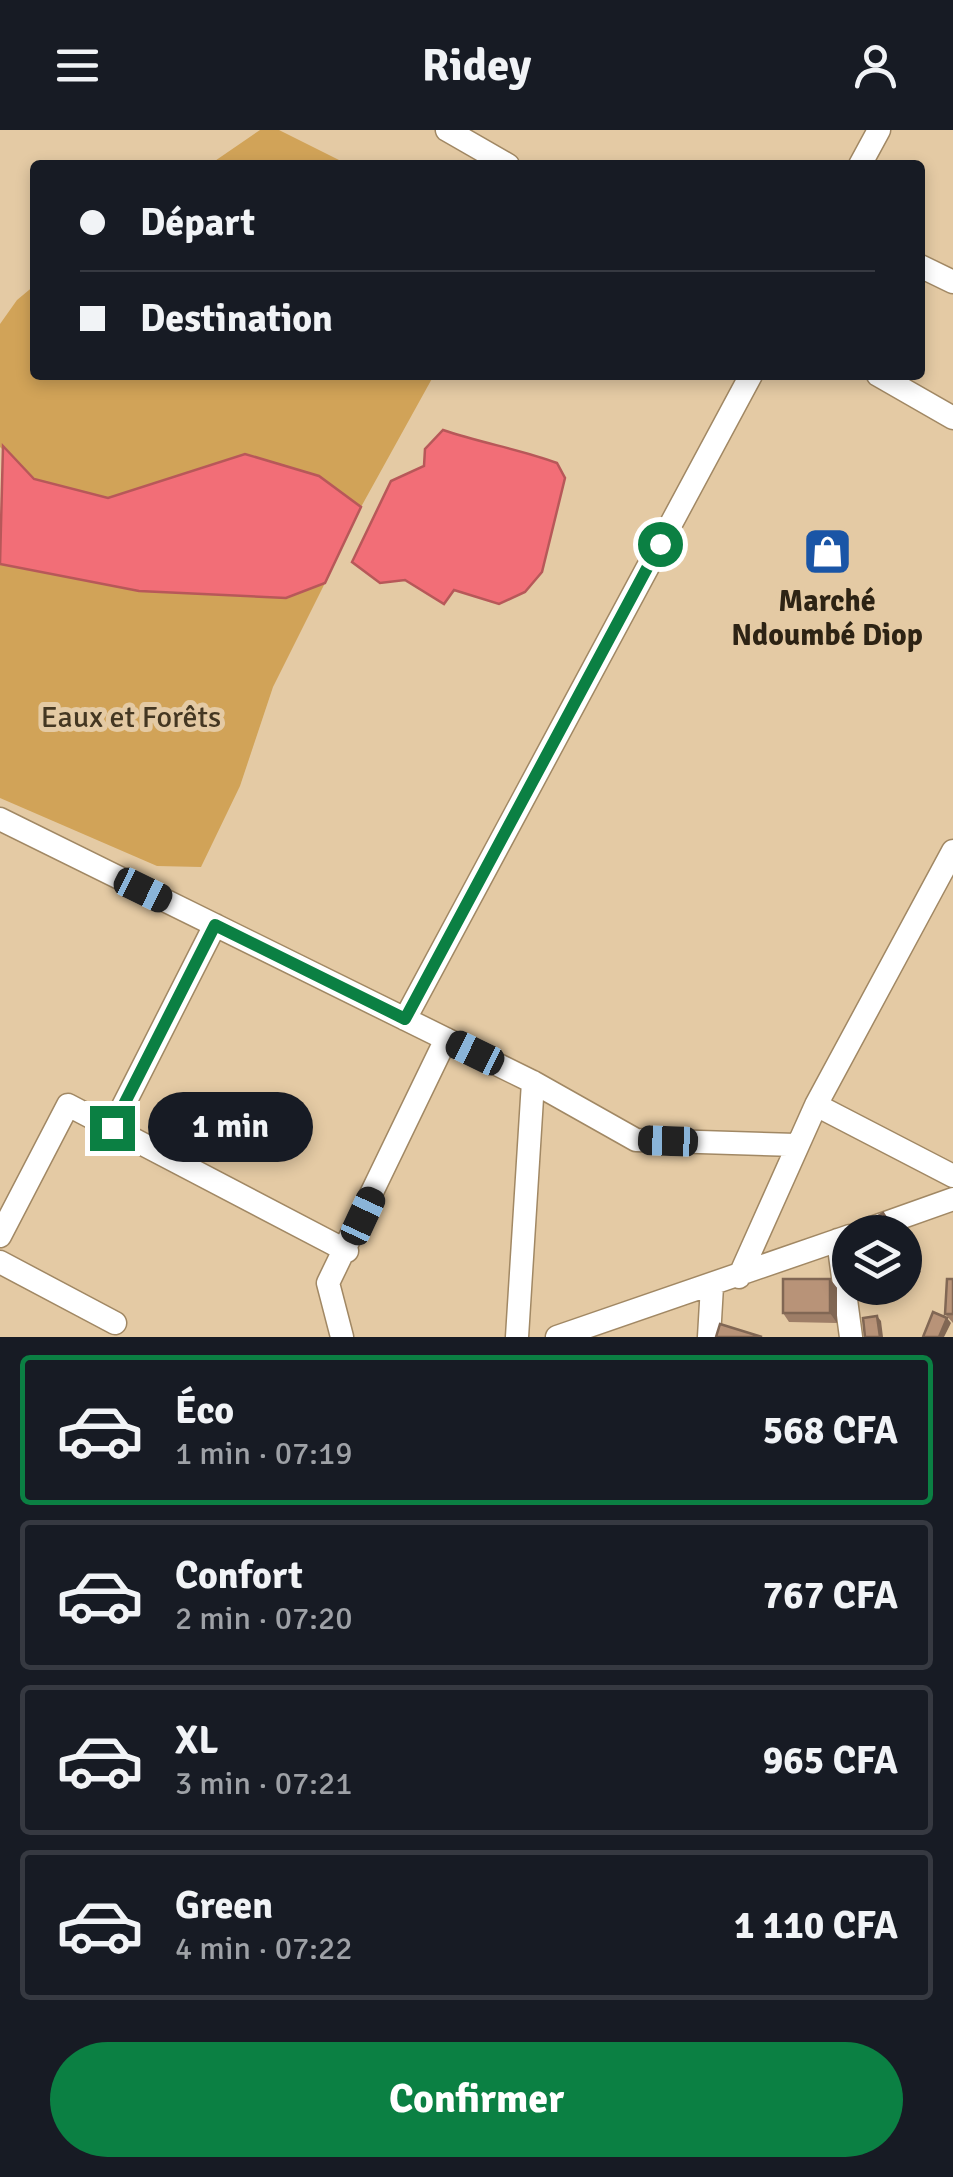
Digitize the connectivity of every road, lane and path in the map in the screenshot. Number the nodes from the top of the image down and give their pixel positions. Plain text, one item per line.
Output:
1 (446, 130) edge
2 (879, 130) edge
3 (499, 160) edge
4 (863, 160) edge
5 (925, 268) edge
6 (953, 282) edge
7 (747, 380) edge
8 (887, 380) edge
9 (953, 418) edge
10 (0, 819) edge
11 (953, 851) edge
12 (215, 925) junction
13 (405, 1019) junction
14 (446, 1038) junction
15 (533, 1082) junction
16 (816, 1105) junction
17 (112, 1128) junction
18 (796, 1145) junction
19 (953, 1176) edge
20 (953, 1199) edge
21 (908, 1215) edge
22 (0, 1236) edge
23 (832, 1242) edge
24 (347, 1251) junction
25 (0, 1262) edge
26 (739, 1278) junction
27 (712, 1286) junction
28 (850, 1305) edge
29 (116, 1322) dead end
30 (342, 1337) edge
31 (517, 1337) edge
32 (557, 1337) edge
33 (709, 1337) edge
34 (851, 1337) edge

1 - 3 street
2 - 4 street
5 - 6 street
7 - 13 street
8 - 9 street
10 - 12 street
11 - 16 street
12 - 13 street
12 - 17 street
13 - 14 street
14 - 15 street
14 - 24 street
15 - 18 street
15 - 31 street
16 - 18 street
16 - 19 street
17 - 22 street
17 - 24 street
18 - 26 street
20 - 21 street
23 - 26 street
24 - 30 street
25 - 29 street
26 - 27 street
27 - 32 street
27 - 33 street
28 - 34 street

